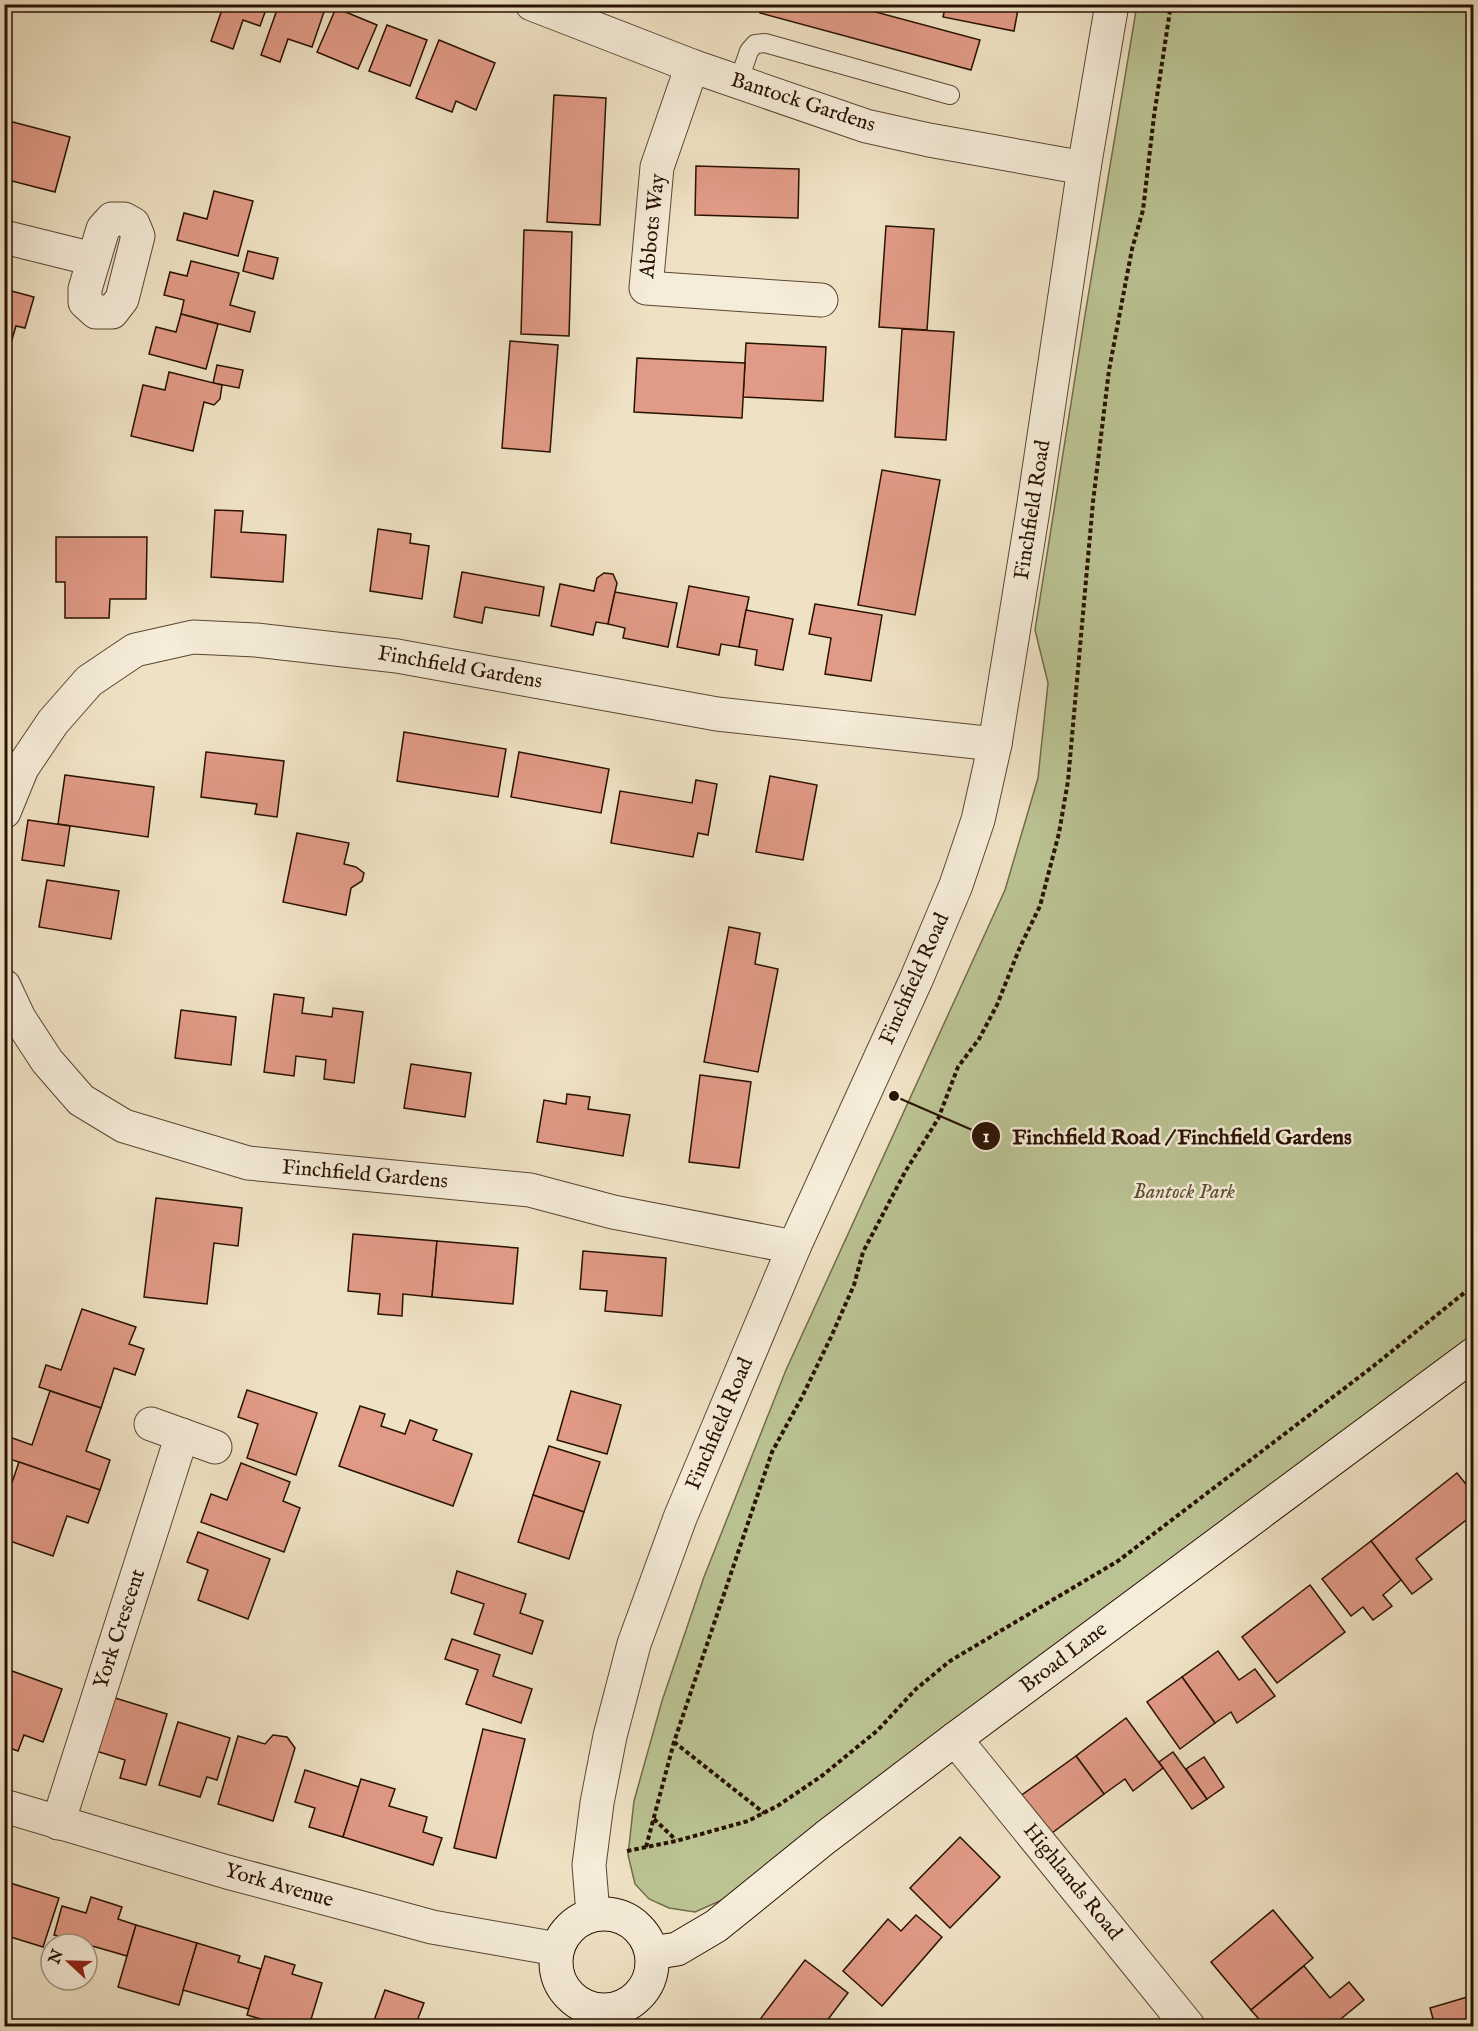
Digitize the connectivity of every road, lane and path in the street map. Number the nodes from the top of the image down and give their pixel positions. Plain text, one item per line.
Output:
1 (532, 4) edge
2 (1112, 4) edge
3 (692, 66) junction
4 (738, 83) junction
5 (950, 95) dead end
6 (1084, 168) junction
7 (4, 237) edge
8 (93, 259) dead end
9 (821, 300) dead end
10 (996, 744) junction
11 (4, 812) edge
12 (4, 986) edge
13 (794, 1247) junction
14 (1473, 1285) edge
15 (1473, 1354) edge
16 (151, 1424) dead end
17 (182, 1435) junction
18 (215, 1447) dead end
19 (955, 1739) junction
20 (674, 1742) dead end
21 (4, 1806) edge
22 (764, 1813) junction
23 (654, 1819) dead end
24 (58, 1823) junction
25 (676, 1841) junction
26 (589, 1865) junction
27 (593, 1914) junction
28 (556, 1949) junction
29 (652, 1953) junction
30 (599, 2019) edge
31 (1188, 2026) edge

1 - 3 street, Bantock Gardens
2 - 6 street, Finchfield Road
3 - 4 street, Bantock Gardens
3 - 9 street, Abbots Way
4 - 5 lane
4 - 6 street, Bantock Gardens
6 - 10 street, Finchfield Road
7 - 8 street
10 - 11 street, Finchfield Gardens
10 - 13 street, Finchfield Road
12 - 13 street, Finchfield Gardens
13 - 26 street, Finchfield Road
14 - 22 path
15 - 19 street, Broad Lane
16 - 17 street
17 - 18 street
17 - 24 street, York Crescent
19 - 29 street, Broad Lane
19 - 31 street, Highlands Road
20 - 22 path
21 - 24 street, York Avenue
22 - 25 path
23 - 25 path
24 - 28 street, York Avenue
25 - 26 path
26 - 27 street, Finchfield Road
27 - 28 street
27 - 29 street
28 - 30 street
29 - 30 street

